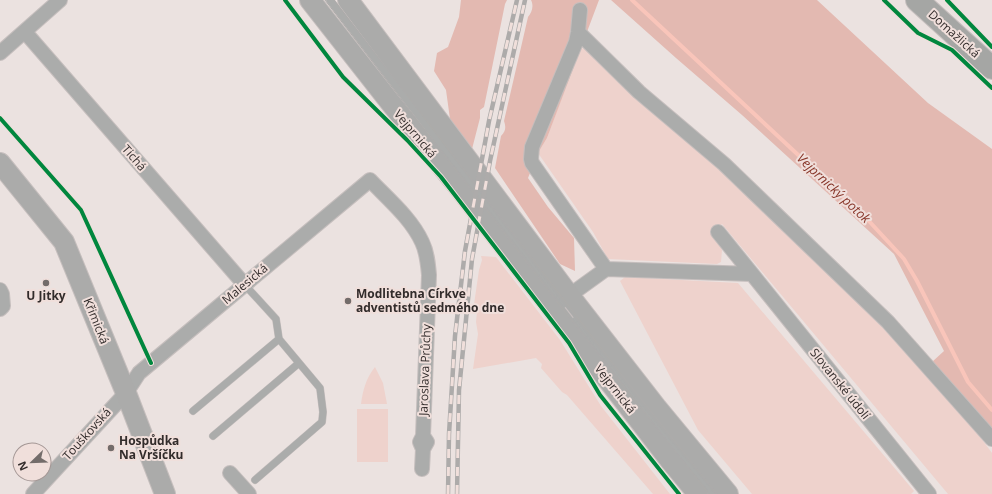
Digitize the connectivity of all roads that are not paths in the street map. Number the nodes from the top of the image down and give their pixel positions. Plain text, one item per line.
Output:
1 (60, 0) edge
2 (310, 0) edge
3 (330, 0) edge
4 (348, 0) edge
5 (917, 0) edge
6 (931, 0) edge
7 (580, 10) dead end
8 (25, 32) junction
9 (578, 32) junction
10 (0, 53) edge
11 (992, 68) edge
12 (0, 163) edge
13 (370, 180) joint
14 (718, 232) dead end
15 (606, 269) junction
16 (752, 274) junction
17 (244, 284) junction
18 (0, 290) edge
19 (564, 305) junction
20 (0, 310) edge
21 (279, 339) junction
22 (299, 363) junction
23 (126, 392) junction
24 (193, 411) dead end
25 (213, 436) dead end
26 (992, 438) edge
27 (422, 469) dead end
28 (230, 473) dead end
29 (255, 480) dead end
30 (926, 493) edge
31 (33, 494) edge
32 (165, 494) edge
33 (249, 494) edge
34 (698, 494) edge
35 (713, 494) edge
36 (728, 494) edge

1 - 8 street
2 - 19 main road, Vejprnická
3 - 19 lane, Vejprnická
4 - 19 main road, Vejprnická
5 - 11 main road, Domažlická
6 - 11 main road, Domažlická
7 - 9 street
8 - 10 street
8 - 17 street, Tichá
9 - 15 street
9 - 26 street
12 - 23 main road, Křimická
13 - 17 street, Malesická
13 - 27 street, Jaroslava Průchy
14 - 16 street, Slovanské údolí
15 - 16 street
15 - 19 street
16 - 30 street, Slovanské údolí
17 - 21 lane
17 - 23 street, Malesická
18 - 20 street
19 - 34 main road, Vejprnická
19 - 35 lane, Vejprnická
19 - 36 main road, Vejprnická
21 - 22 lane
21 - 24 lane
22 - 25 lane
22 - 29 lane
23 - 31 street, Touškovská
23 - 32 main road, Křimická
28 - 33 street

